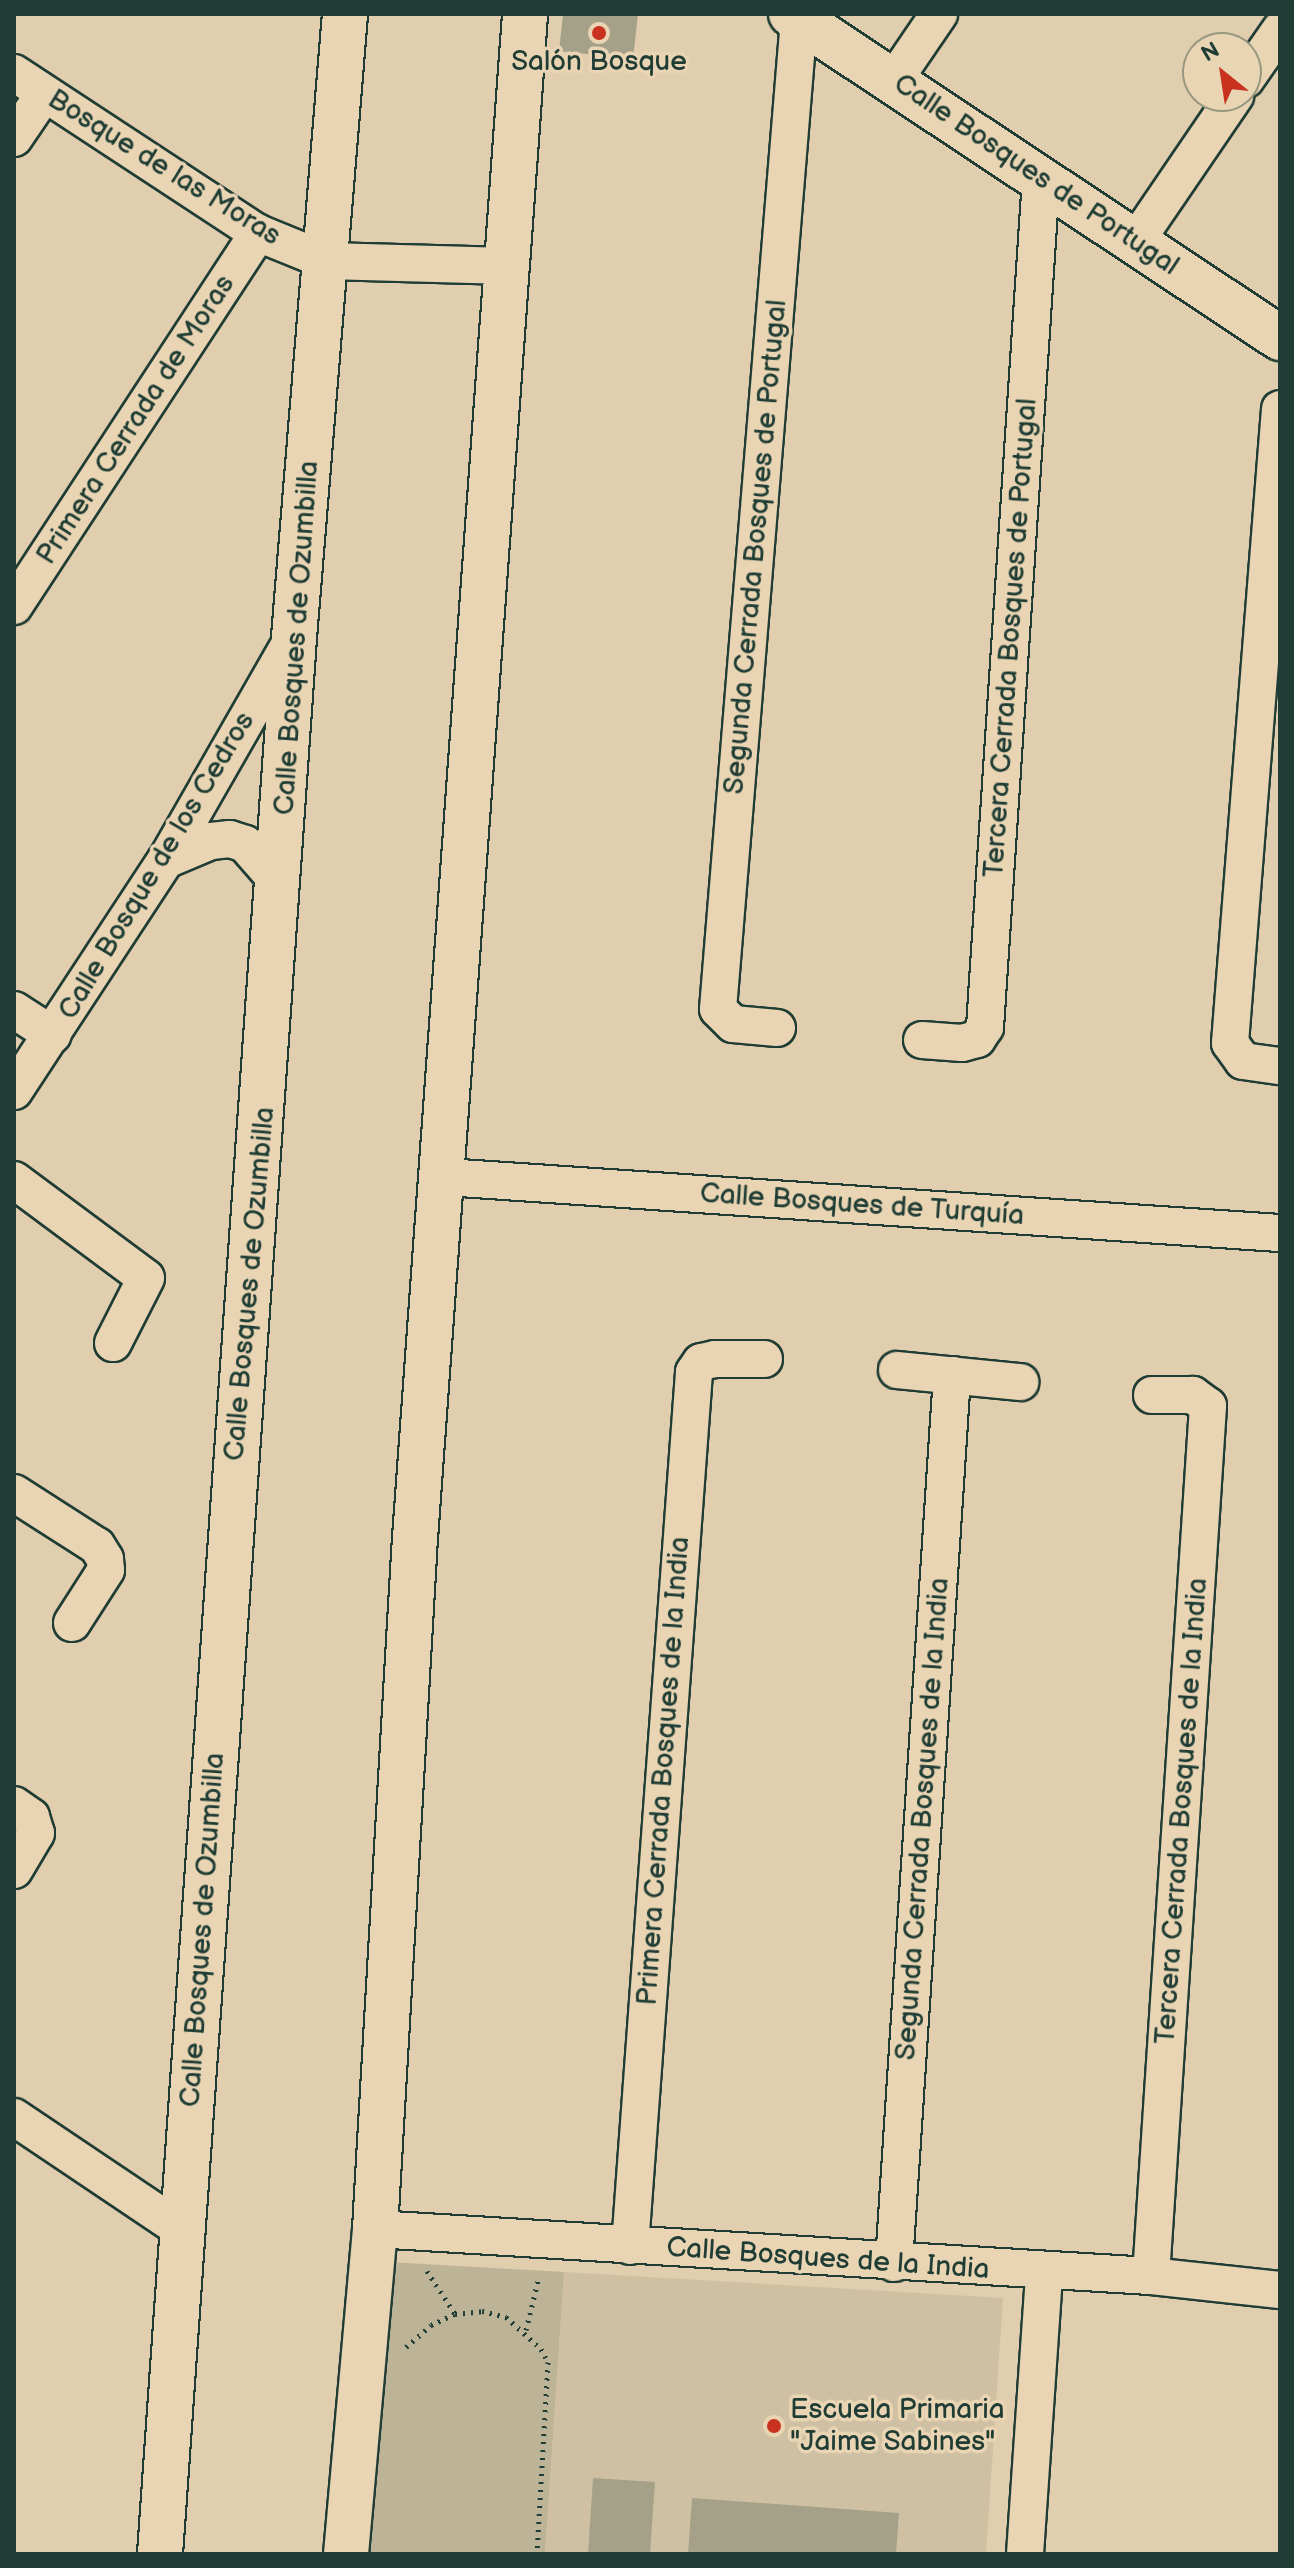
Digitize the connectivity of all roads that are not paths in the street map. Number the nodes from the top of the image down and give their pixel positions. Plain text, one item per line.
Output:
1 (345, 14) edge
2 (525, 14) edge
3 (939, 14) edge
4 (795, 17) edge
5 (1280, 30) edge
6 (1262, 56) edge
7 (14, 73) edge
8 (894, 80) junction
9 (44, 94) junction
10 (1224, 112) edge
11 (14, 138) edge
12 (1041, 179) junction
13 (258, 233) junction
14 (1136, 241) junction
15 (327, 261) junction
16 (508, 266) junction
17 (1280, 338) edge
18 (1280, 409) edge
19 (14, 606) edge
20 (294, 637) junction
21 (166, 860) junction
22 (280, 884) junction
23 (14, 1010) edge
24 (777, 1028) dead end
25 (53, 1035) junction
26 (922, 1040) dead end
27 (1280, 1066) edge
28 (14, 1091) edge
29 (445, 1177) junction
30 (14, 1180) edge
31 (1280, 1233) edge
32 (113, 1343) dead end
33 (764, 1359) dead end
34 (897, 1370) dead end
35 (952, 1375) junction
36 (1020, 1382) dead end
37 (1152, 1395) dead end
38 (14, 1493) edge
39 (72, 1623) dead end
40 (14, 1805) edge
41 (14, 1870) edge
42 (14, 2117) edge
43 (375, 2229) junction
44 (182, 2230) junction
45 (630, 2246) junction
46 (894, 2263) junction
47 (1044, 2273) junction
48 (1151, 2276) junction
49 (1280, 2290) edge
50 (160, 2554) edge
51 (346, 2554) edge
52 (1025, 2554) edge

1 - 15 main road, Calle Bosques de Ozumbilla
2 - 16 main road
3 - 8 street
4 - 8 main road, Calle Bosques de Portugal
4 - 24 street, Segunda Cerrada Bosques de Portugal
5 - 6 street
7 - 9 street, Bosque de las Moras
8 - 12 main road, Calle Bosques de Portugal
9 - 11 street
9 - 13 street, Bosque de las Moras
10 - 14 street
12 - 14 main road, Calle Bosques de Portugal
12 - 26 street, Tercera Cerrada Bosques de Portugal
13 - 15 street, Bosque de las Moras
13 - 19 street, Primera Cerrada de Moras
14 - 17 main road, Calle Bosques de Portugal
15 - 16 street, Bosque de las Moras
15 - 20 main road, Calle Bosques de Ozumbilla
16 - 29 main road
18 - 27 street
20 - 21 street, Calle Bosque de los Cedros
20 - 22 main road, Calle Bosques de Ozumbilla
21 - 22 street
21 - 25 street, Calle Bosque de los Cedros
22 - 44 main road, Calle Bosques de Ozumbilla
23 - 25 street
25 - 28 street, Calle Bosque de los Cedros
29 - 31 street, Calle Bosques de Turquía
29 - 43 main road
30 - 32 street
33 - 45 street, Primera Cerrada Bosques de la India
34 - 35 street
35 - 36 street
35 - 46 street, Segunda Cerrada Bosques de la India
37 - 48 street, Tercera Cerrada Bosques de la India
38 - 39 street
40 - 41 street
42 - 44 street
43 - 45 street, Calle Bosques de la India
43 - 51 main road
44 - 50 main road, Calle Bosques de Ozumbilla
45 - 46 street, Calle Bosques de la India
46 - 47 street, Calle Bosques de la India
47 - 48 street, Calle Bosques de la India
47 - 52 street
48 - 49 street, Calle Bosques de la India

